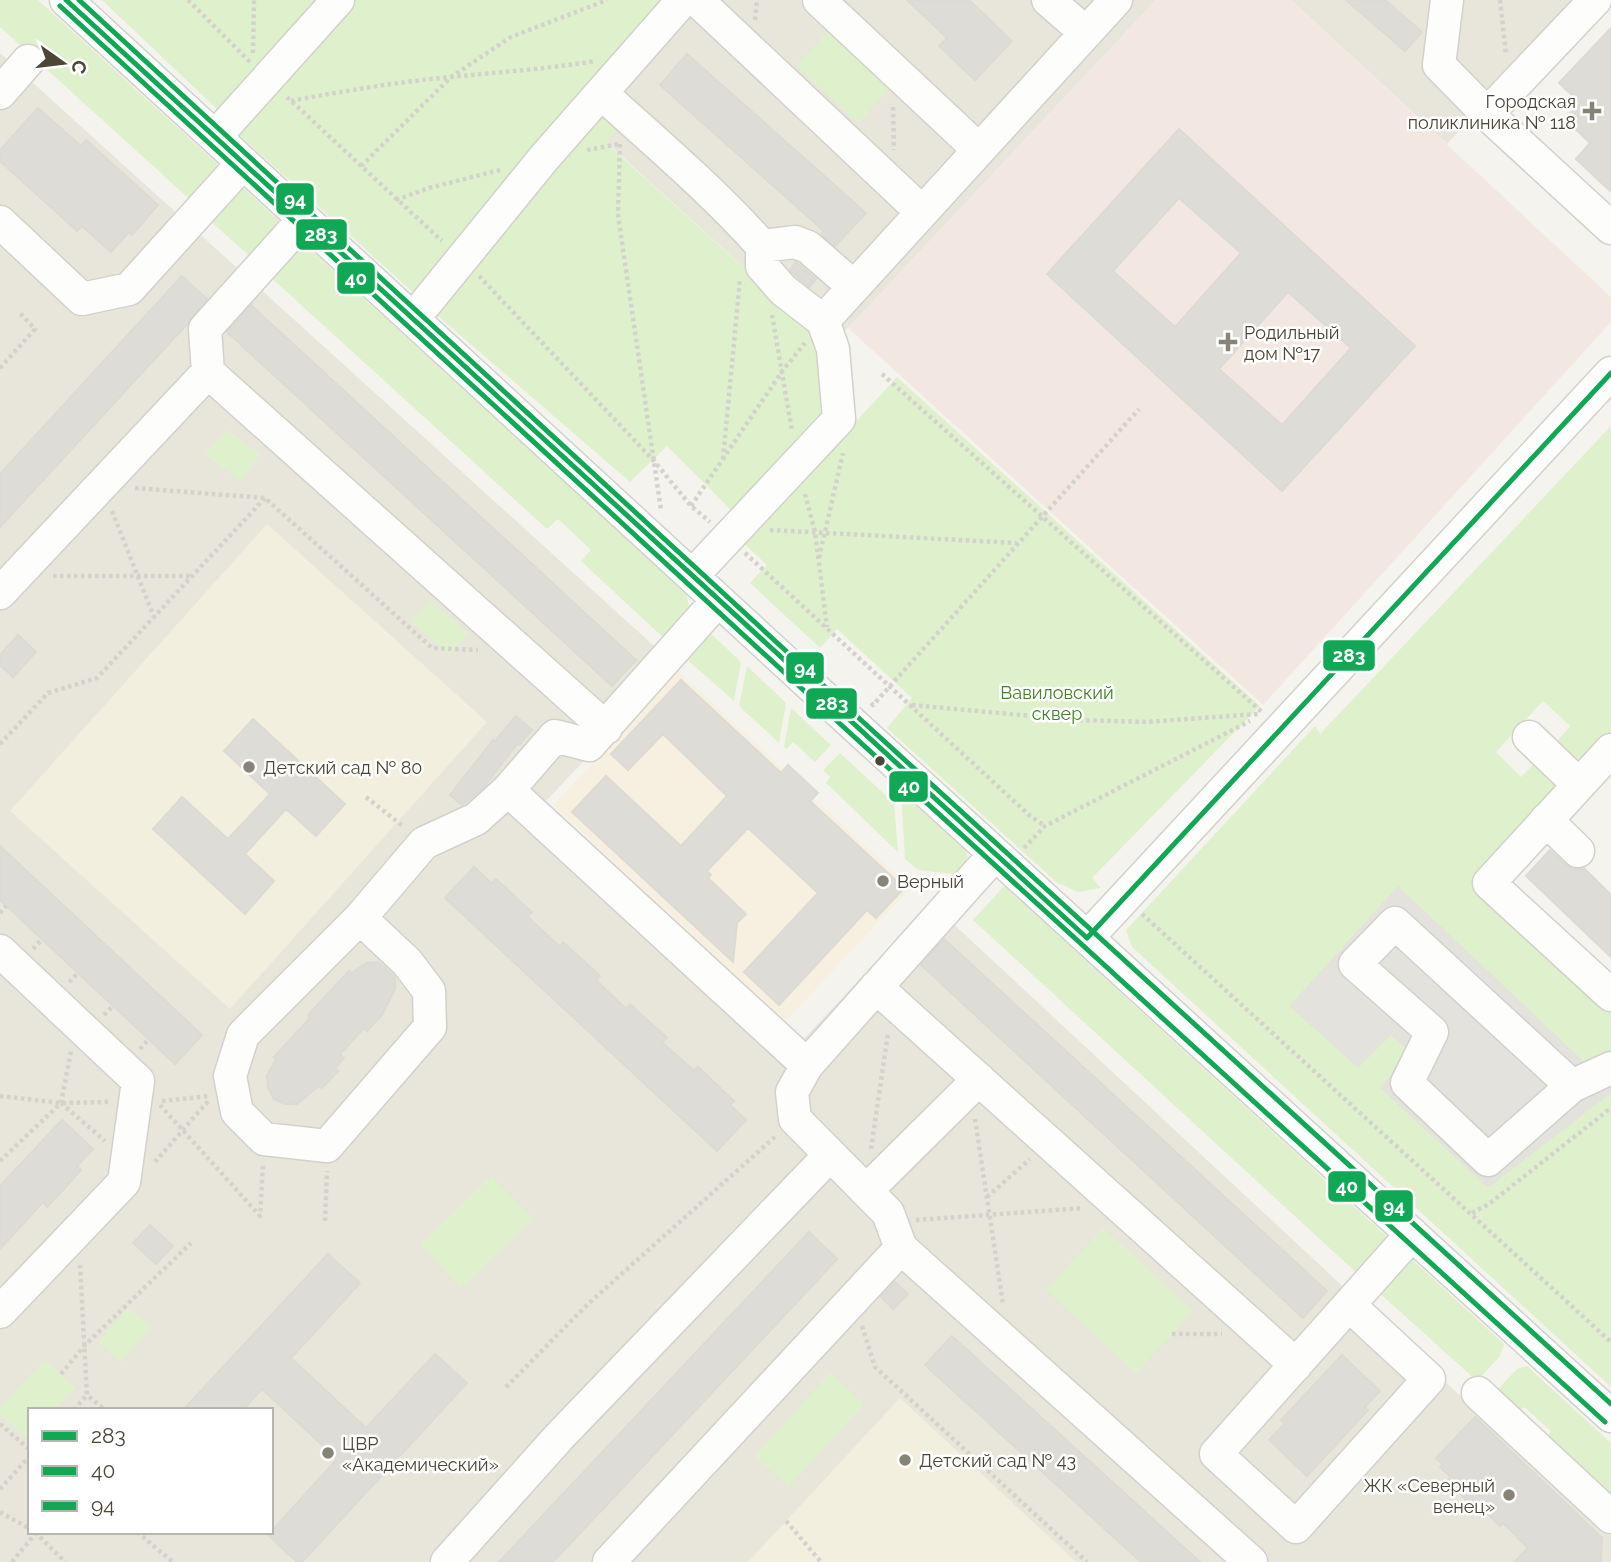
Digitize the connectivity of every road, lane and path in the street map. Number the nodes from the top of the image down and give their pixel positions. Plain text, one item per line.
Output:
1 (66, 0) edge
2 (188, 0) edge
3 (254, 0) edge
4 (338, 0) edge
5 (607, 0) edge
6 (683, 0) edge
7 (697, 0) edge
8 (819, 0) edge
9 (1048, 0) edge
10 (1116, 0) edge
11 (1447, 0) edge
12 (1500, 0) edge
13 (1595, 0) edge
14 (1086, 33) junction
15 (632, 57) junction
16 (28, 61) dead end
17 (891, 67) junction
18 (451, 77) junction
19 (1510, 90) junction
20 (279, 91) junction
21 (0, 93) edge
22 (601, 93) junction
23 (1487, 114) junction
24 (215, 137) junction
25 (620, 144) dead end
26 (979, 149) junction
27 (243, 163) junction
28 (361, 166) junction
29 (896, 187) junction
30 (922, 212) junction
31 (303, 219) junction
32 (0, 222) edge
33 (1611, 228) edge
34 (752, 257) junction
35 (462, 259) junction
36 (854, 287) junction
37 (18, 311) dead end
38 (413, 319) junction
39 (822, 321) junction
40 (0, 368) edge
41 (208, 372) junction
42 (1611, 373) edge
43 (883, 374) dead end
44 (1139, 410) dead end
45 (839, 419) junction
46 (723, 459) junction
47 (654, 461) junction
48 (102, 485) junction
49 (265, 498) junction
50 (691, 506) junction
51 (661, 512) dead end
52 (1042, 515) junction
53 (733, 532) junction
54 (825, 533) junction
55 (1017, 543) junction
56 (818, 562) dead end
57 (138, 576) junction
58 (192, 576) junction
59 (692, 576) junction
60 (8, 585) edge
61 (718, 600) junction
62 (154, 617) junction
63 (522, 653) junction
64 (890, 685) junction
65 (873, 705) dead end
66 (911, 705) junction
67 (1263, 714) junction
68 (606, 728) junction
69 (1529, 737) dead end
70 (0, 744) edge
71 (1611, 750) edge
72 (1578, 784) junction
73 (508, 790) junction
74 (366, 797) dead end
75 (1546, 820) junction
76 (1045, 826) junction
77 (424, 844) junction
78 (1578, 851) dead end
79 (1008, 852) junction
80 (6, 906) dead end
81 (1136, 909) dead end
82 (0, 913) edge
83 (360, 918) junction
84 (1087, 938) junction
85 (0, 951) edge
86 (884, 994) junction
87 (1611, 995) edge
88 (77, 1023) junction
89 (807, 1065) junction
90 (1611, 1068) edge
91 (230, 1076) junction
92 (138, 1081) junction
93 (975, 1083) junction
94 (1572, 1086) junction
95 (61, 1102) junction
96 (1611, 1108) edge
97 (794, 1119) junction
98 (183, 1130) junction
99 (264, 1139) junction
100 (1048, 1142) junction
101 (327, 1146) junction
102 (871, 1150) dead end
103 (830, 1155) junction
104 (0, 1161) edge
105 (138, 1165) junction
106 (866, 1191) junction
107 (987, 1197) junction
108 (1119, 1206) junction
109 (1472, 1213) junction
110 (990, 1214) junction
111 (325, 1221) dead end
112 (78, 1230) junction
113 (1412, 1234) junction
114 (896, 1235) junction
115 (191, 1243) dead end
116 (853, 1299) junction
117 (1349, 1305) junction
118 (0, 1312) edge
119 (1172, 1334) dead end
120 (1262, 1334) junction
121 (1611, 1342) edge
122 (1009, 1344) junction
123 (84, 1346) junction
124 (1296, 1365) junction
125 (61, 1374) dead end
126 (506, 1387) dead end
127 (1478, 1394) dead end
128 (87, 1395) junction
129 (76, 1408) edge
130 (103, 1408) edge
131 (1611, 1416) edge
132 (5, 1419) dead end
133 (0, 1424) edge
134 (28, 1448) edge
135 (28, 1458) edge
136 (0, 1489) edge
137 (0, 1512) edge
138 (1611, 1517) edge
139 (786, 1521) dead end
140 (28, 1528) edge
141 (34, 1534) edge
142 (38, 1534) edge
143 (139, 1534) edge
144 (12, 1562) edge
145 (65, 1562) edge
146 (173, 1562) edge
147 (447, 1562) edge
148 (609, 1562) edge
149 (821, 1562) edge
150 (1087, 1562) edge
151 (1251, 1562) edge

1 - 24 street
2 - 3 path
4 - 20 street
5 - 18 path
6 - 15 street
7 - 29 street
8 - 17 street
9 - 14 street
10 - 14 street
11 - 23 street
12 - 19 path
13 - 19 street
14 - 26 street
15 - 18 path
15 - 22 street
16 - 21 street
17 - 26 street
17 - 29 path
18 - 20 path
18 - 28 path
19 - 23 street
20 - 24 street
20 - 28 path
22 - 34 street
22 - 35 street
23 - 33 street
24 - 27 street
25 - 47 path
26 - 30 street
27 - 31 street
27 - 32 street
28 - 35 path
29 - 30 street
30 - 36 street
31 - 38 street
31 - 41 street
34 - 36 street
34 - 39 street
34 - 46 path
35 - 38 street
35 - 47 path
36 - 39 street
37 - 40 path
38 - 59 street
39 - 45 street
39 - 46 path
41 - 48 street
41 - 63 street
42 - 84 street
43 - 52 path
44 - 52 path
45 - 53 street
45 - 54 path
46 - 50 path
47 - 50 path
47 - 51 path
48 - 49 path
48 - 57 path
48 - 60 street
49 - 58 path
49 - 63 path
50 - 53 path
52 - 55 path
52 - 67 path
53 - 54 path
53 - 59 street
53 - 64 path
54 - 55 path
54 - 56 path
55 - 64 path
57 - 58 path
57 - 60 path
57 - 62 path
58 - 62 path
59 - 61 street
61 - 68 street
61 - 79 street
62 - 70 path
63 - 68 street
64 - 65 path
64 - 66 path
66 - 67 path
66 - 76 path
67 - 76 path
68 - 73 street
69 - 72 street
71 - 72 street
72 - 75 street
73 - 77 street
73 - 89 street
74 - 77 path
75 - 78 street
75 - 87 street
76 - 79 path
77 - 83 street
79 - 84 street
79 - 86 street
80 - 82 path
81 - 109 path
83 - 91 street
83 - 101 street
84 - 113 street
85 - 88 street
86 - 89 street
86 - 93 street
86 - 102 path
88 - 92 street
88 - 95 path
89 - 97 street
90 - 94 street
91 - 98 path
91 - 99 street
92 - 98 path
92 - 105 street
93 - 100 street
93 - 106 street
93 - 107 path
94 - 94 street
95 - 104 path
95 - 105 path
96 - 109 path
97 - 103 street
97 - 126 path
98 - 99 path
98 - 105 path
99 - 101 street
100 - 107 path
100 - 108 street
101 - 111 path
103 - 106 street
103 - 147 street
105 - 112 street
106 - 114 street
107 - 110 path
108 - 110 path
108 - 120 street
109 - 121 path
110 - 114 path
110 - 122 path
112 - 118 street
112 - 123 path
113 - 117 street
113 - 131 street
114 - 116 street
114 - 122 street
115 - 123 path
116 - 148 street
116 - 150 path
117 - 124 street
117 - 124 street
119 - 120 path
120 - 124 street
122 - 151 street
123 - 125 path
123 - 128 path
127 - 138 street
128 - 129 path
128 - 130 path
132 - 133 path
133 - 134 path
135 - 136 path
137 - 140 path
139 - 149 path
141 - 144 path
142 - 145 path
143 - 146 path

